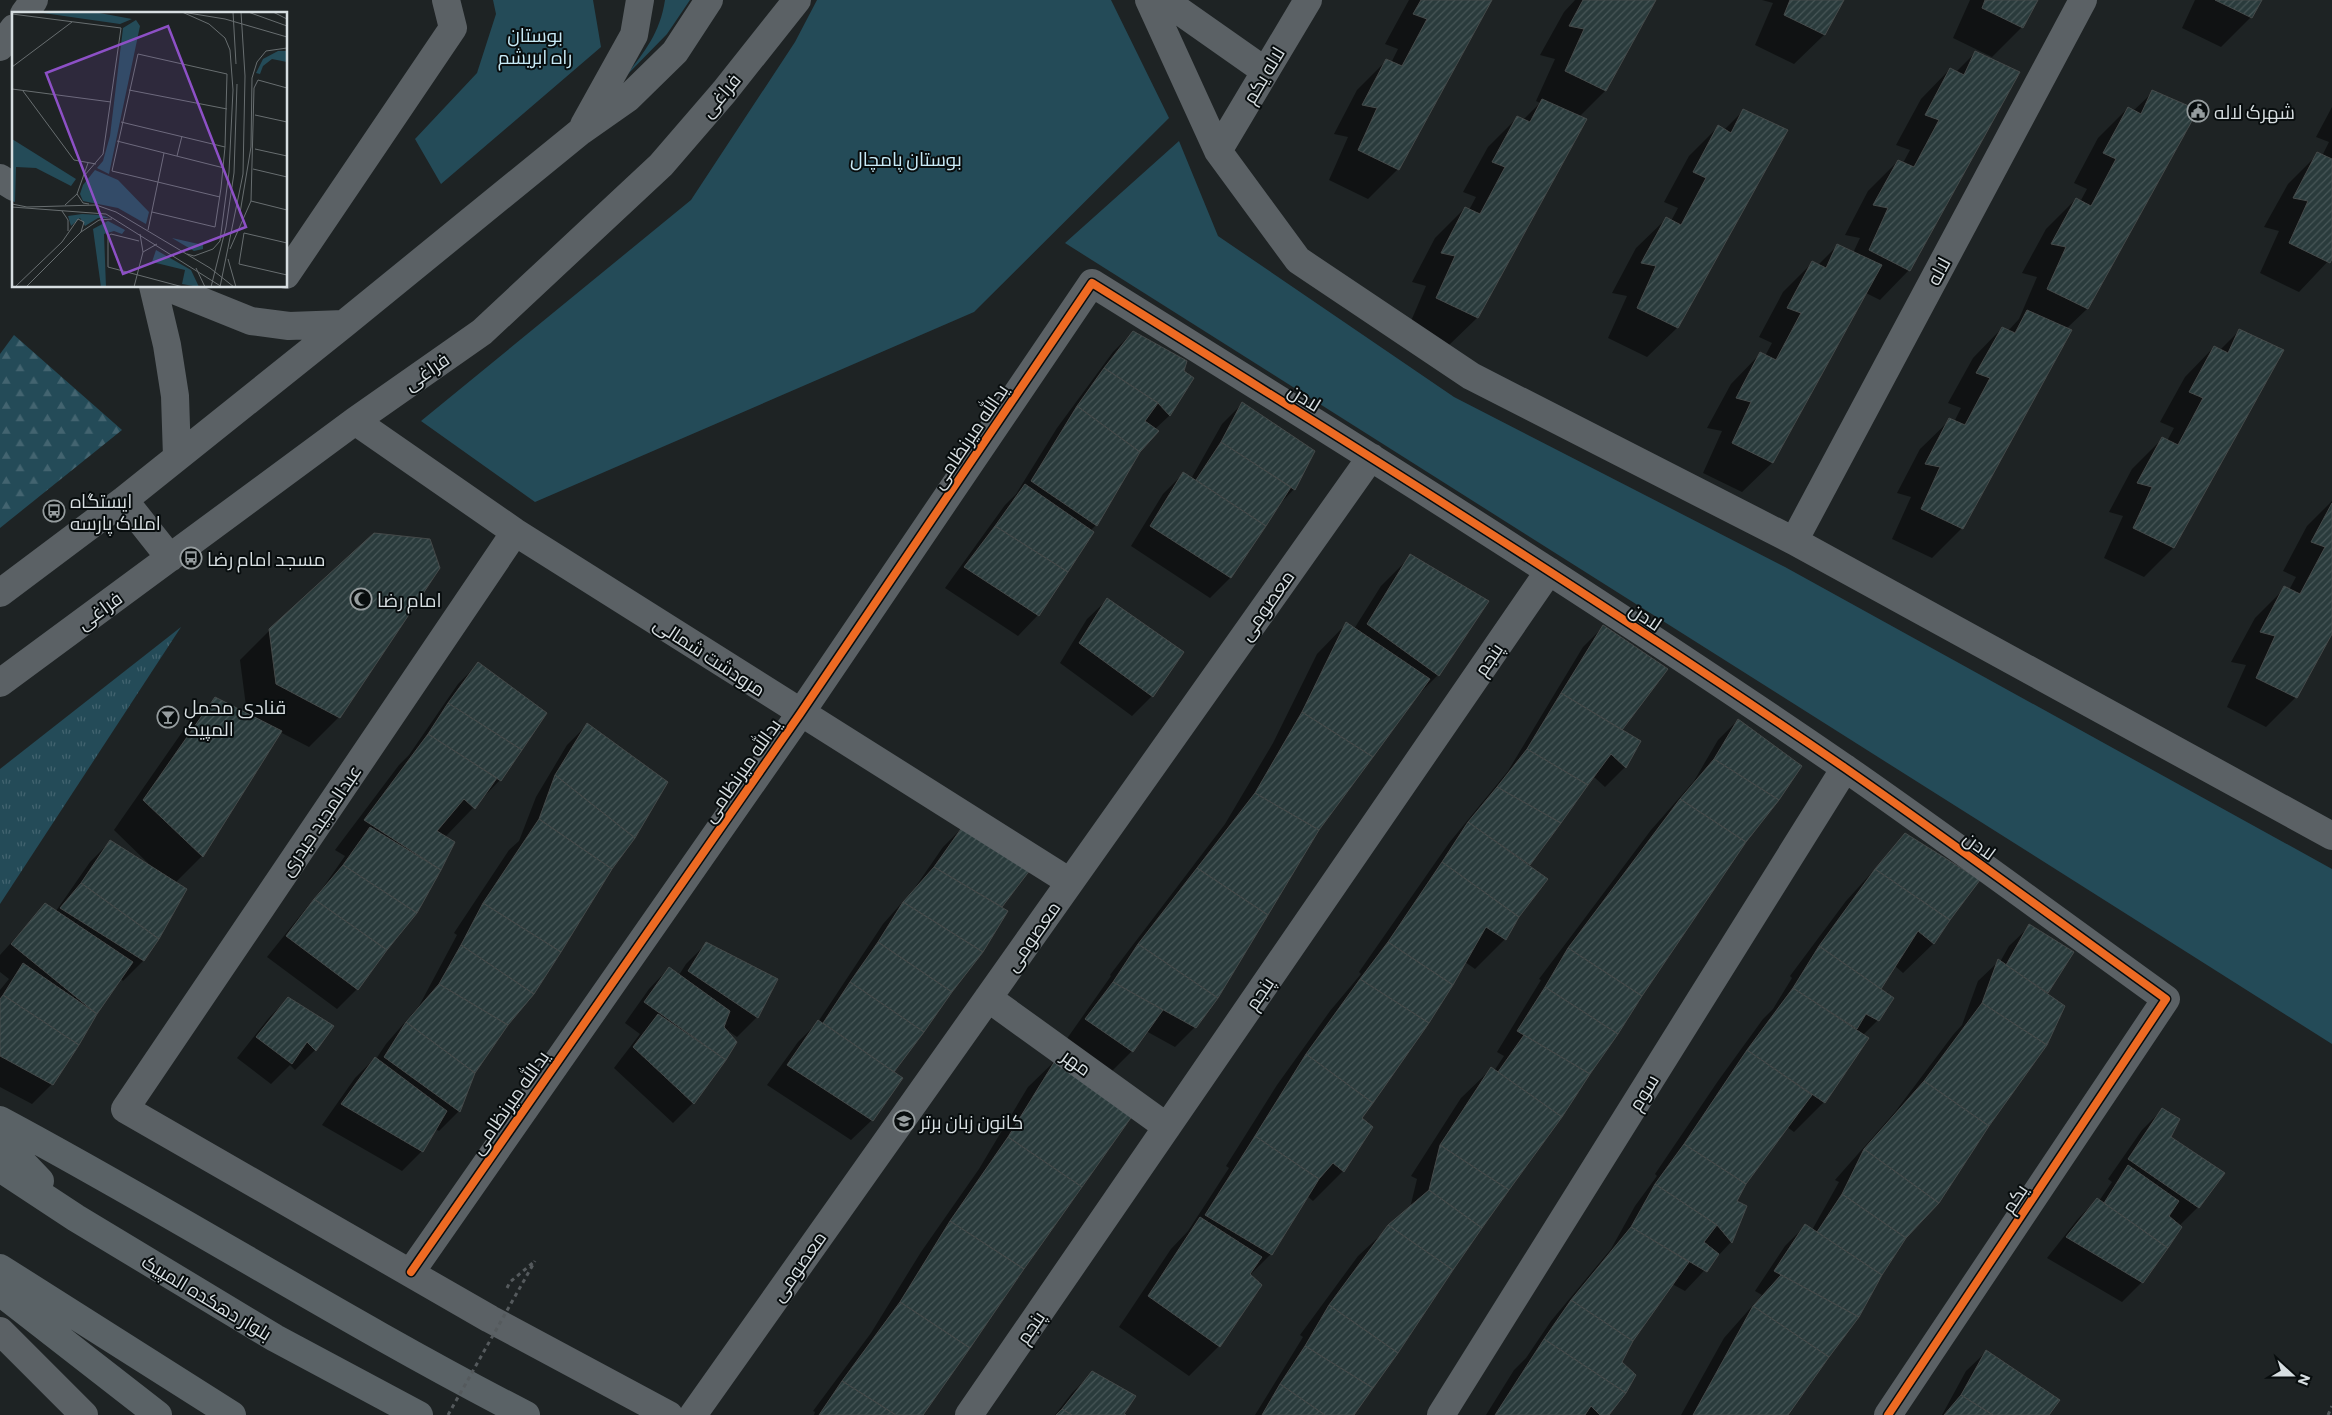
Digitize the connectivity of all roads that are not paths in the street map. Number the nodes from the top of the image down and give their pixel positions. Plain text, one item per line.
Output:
1 (34, 0) edge
2 (446, 0) edge
3 (640, 0) edge
4 (709, 0) edge
5 (797, 0) edge
6 (1149, 0) edge
7 (1164, 0) edge
8 (1308, 0) edge
9 (2083, 0) edge
10 (25, 12) edge
11 (12, 31) edge
12 (0, 47) edge
13 (1265, 71) junction
14 (582, 130) junction
15 (1218, 151) junction
16 (0, 178) edge
17 (12, 186) edge
18 (288, 272) edge
19 (1092, 283) joint
20 (153, 288) edge
21 (169, 288) edge
22 (344, 324) junction
23 (355, 421) junction
24 (177, 457) junction
25 (1371, 457) junction
26 (124, 500) junction
27 (515, 532) junction
28 (1794, 541) junction
29 (170, 558) junction
30 (1549, 571) junction
31 (0, 593) edge
32 (0, 683) edge
33 (800, 714) junction
34 (1845, 768) junction
35 (2332, 836) edge
36 (1070, 882) junction
37 (988, 998) junction
38 (2166, 999) joint
39 (0, 1120) edge
40 (1167, 1127) junction
41 (0, 1139) edge
42 (0, 1168) edge
43 (76, 1218) junction
44 (0, 1268) edge
45 (411, 1272) junction
46 (0, 1292) edge
47 (0, 1331) edge
48 (84, 1415) edge
49 (158, 1415) edge
50 (232, 1415) edge
51 (419, 1415) edge
52 (526, 1415) edge
53 (669, 1415) edge
54 (693, 1415) edge
55 (969, 1415) edge
56 (1441, 1415) edge
57 (1888, 1415) edge

1 - 10 street
2 - 18 street
3 - 14 street
4 - 14 street
5 - 23 street, فراغی
6 - 15 street
7 - 13 street
8 - 13 street, لاله یکم
9 - 28 street, لاله
11 - 12 street
13 - 15 street, لاله یکم
14 - 22 street
15 - 28 street
16 - 17 street
19 - 25 street, لادن
19 - 33 street, یدالله میرنظامی
20 - 24 street
21 - 22 street
22 - 24 street
23 - 27 street, مرودشت شمالی
23 - 29 street, فراغی
24 - 26 street
25 - 30 street, لادن
25 - 36 street, معصومی
26 - 29 street
26 - 31 street
27 - 33 street, مرودشت شمالی
27 - 45 street, عبدالمجید حیدری
28 - 35 street
29 - 32 street, فراغی
30 - 34 street, لادن
30 - 40 street, پنجم
33 - 36 street, مرودشت شمالی
33 - 45 street, یدالله میرنظامی
34 - 38 street, لادن
34 - 56 street, سوم
36 - 37 street, معصومی
37 - 40 street, مهر
37 - 54 street, معصومی
38 - 57 street, یکم
39 - 52 main road
40 - 55 street, پنجم
41 - 43 main road
42 - 43 main road, بلوار دهکده المپیک
43 - 51 main road, بلوار دهکده المپیک
44 - 50 main road
45 - 53 street
46 - 49 main road
47 - 48 street

